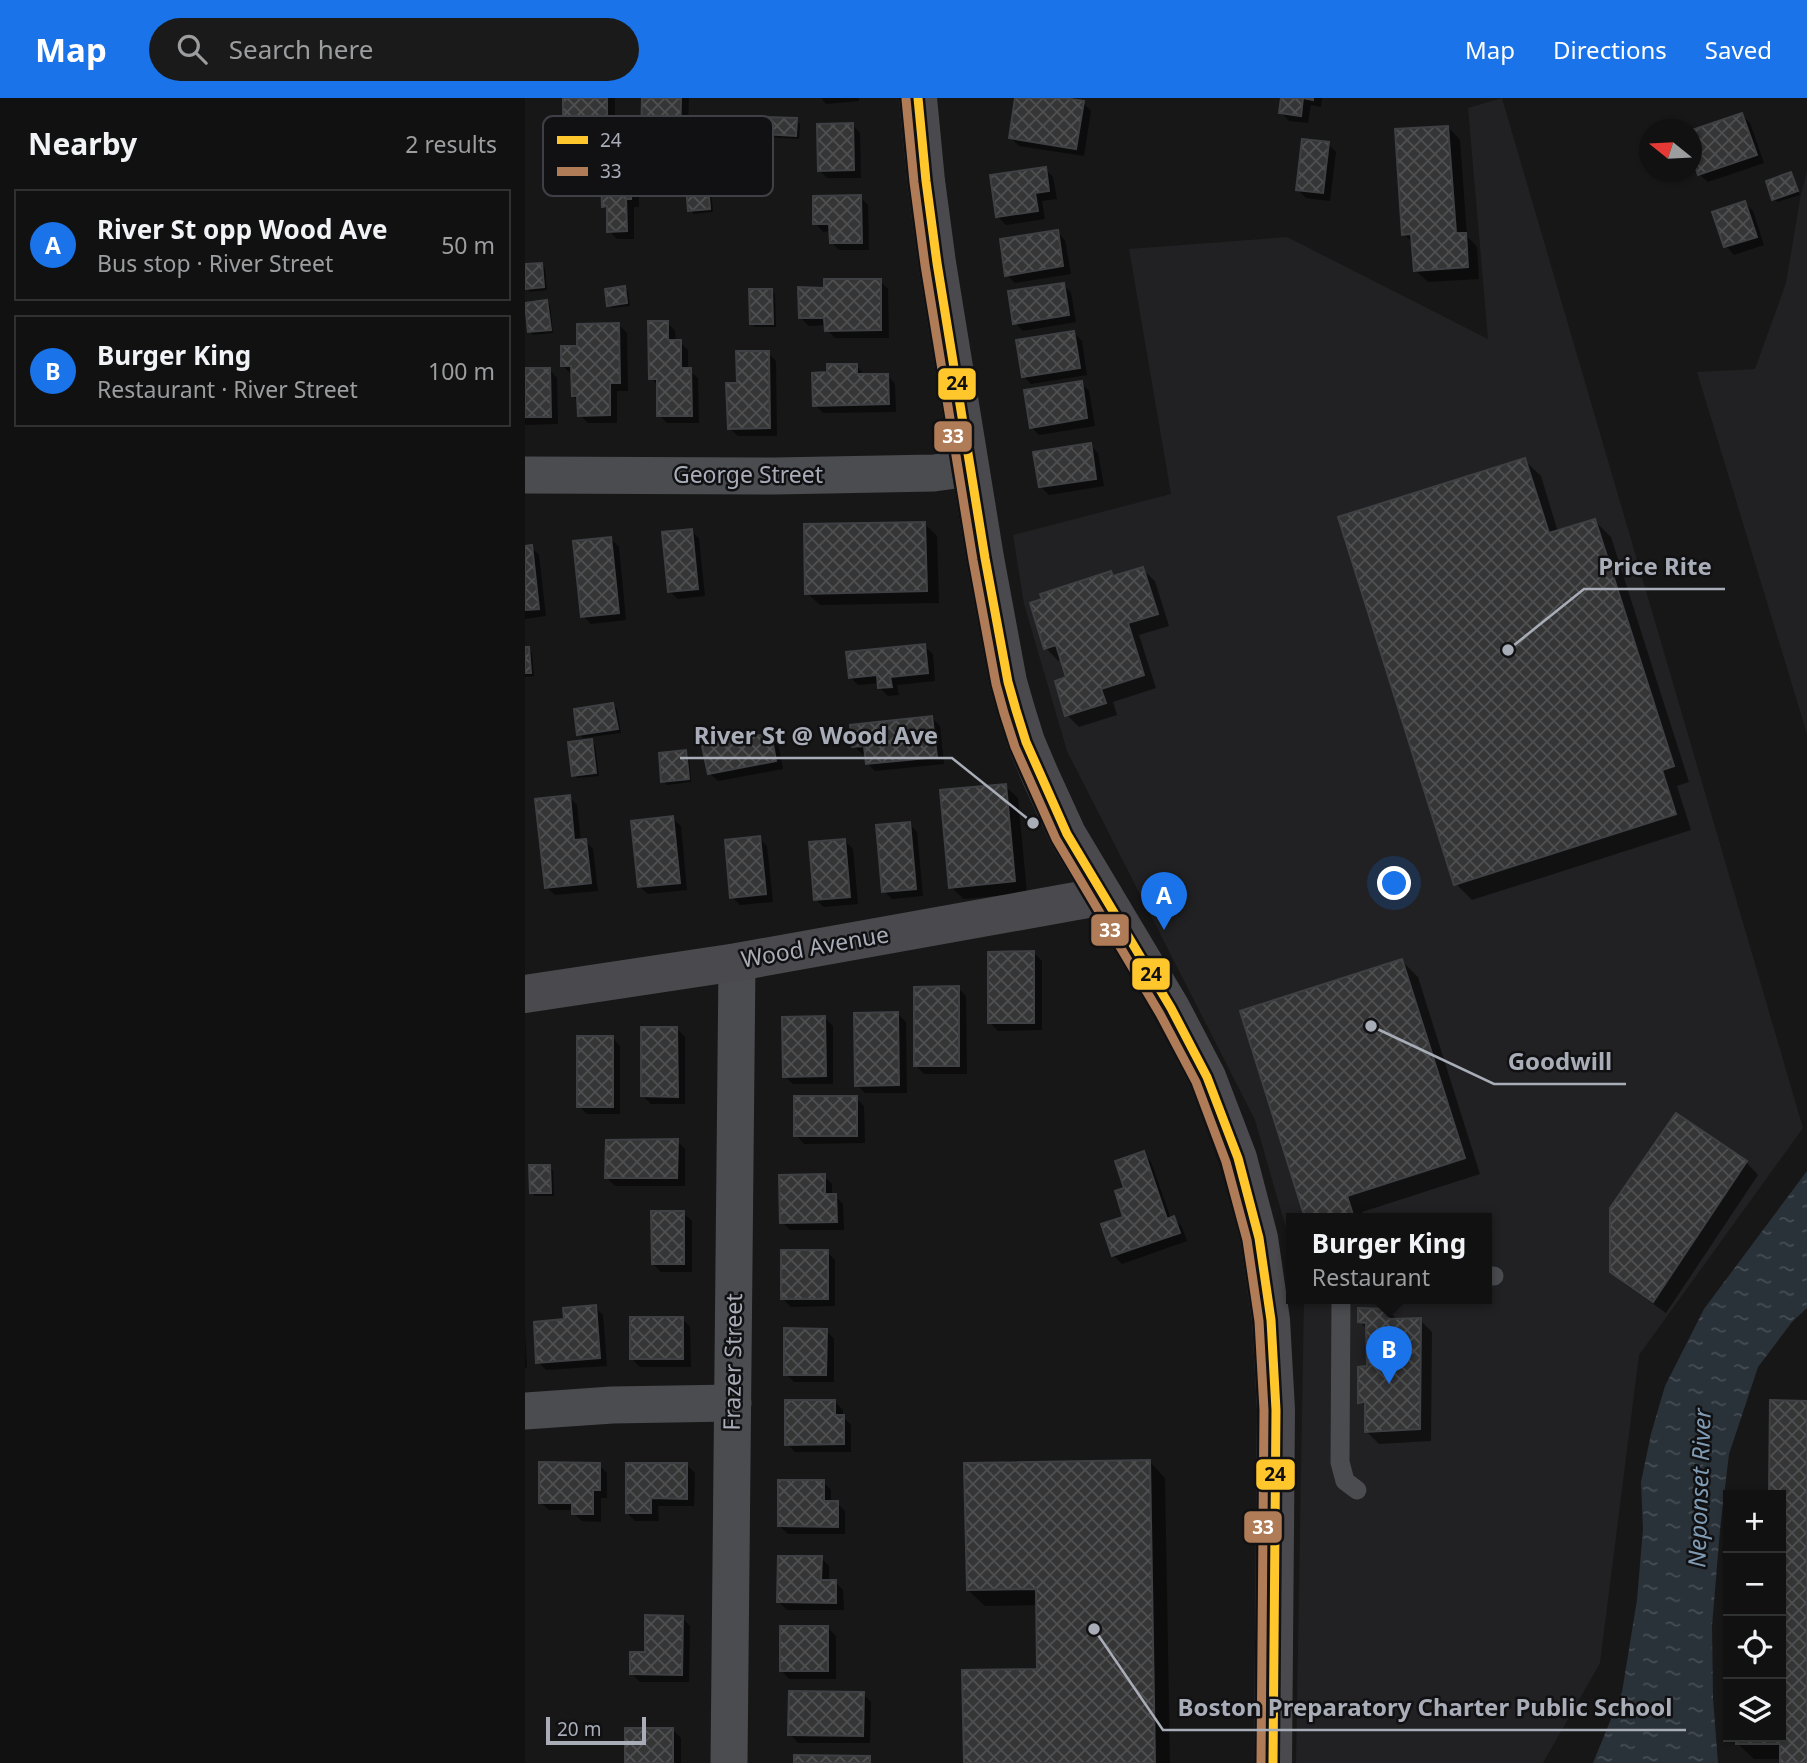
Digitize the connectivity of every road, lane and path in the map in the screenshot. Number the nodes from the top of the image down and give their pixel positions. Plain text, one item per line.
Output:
1 (918, 98) edge
2 (970, 468) junction
3 (525, 475) edge
4 (1104, 896) junction
5 (737, 962) junction
6 (525, 994) edge
7 (1341, 1304) edge
8 (733, 1402) junction
9 (525, 1411) edge
10 (1357, 1490) dead end
11 (729, 1763) edge
12 (1273, 1763) edge

1 - 2 main road
2 - 3 street, George Street
2 - 4 main road
4 - 5 main road, Wood Avenue
4 - 12 main road
5 - 6 main road, Wood Avenue
5 - 8 street, Frazer Street
7 - 10 lane
8 - 9 street
8 - 11 street, Frazer Street

